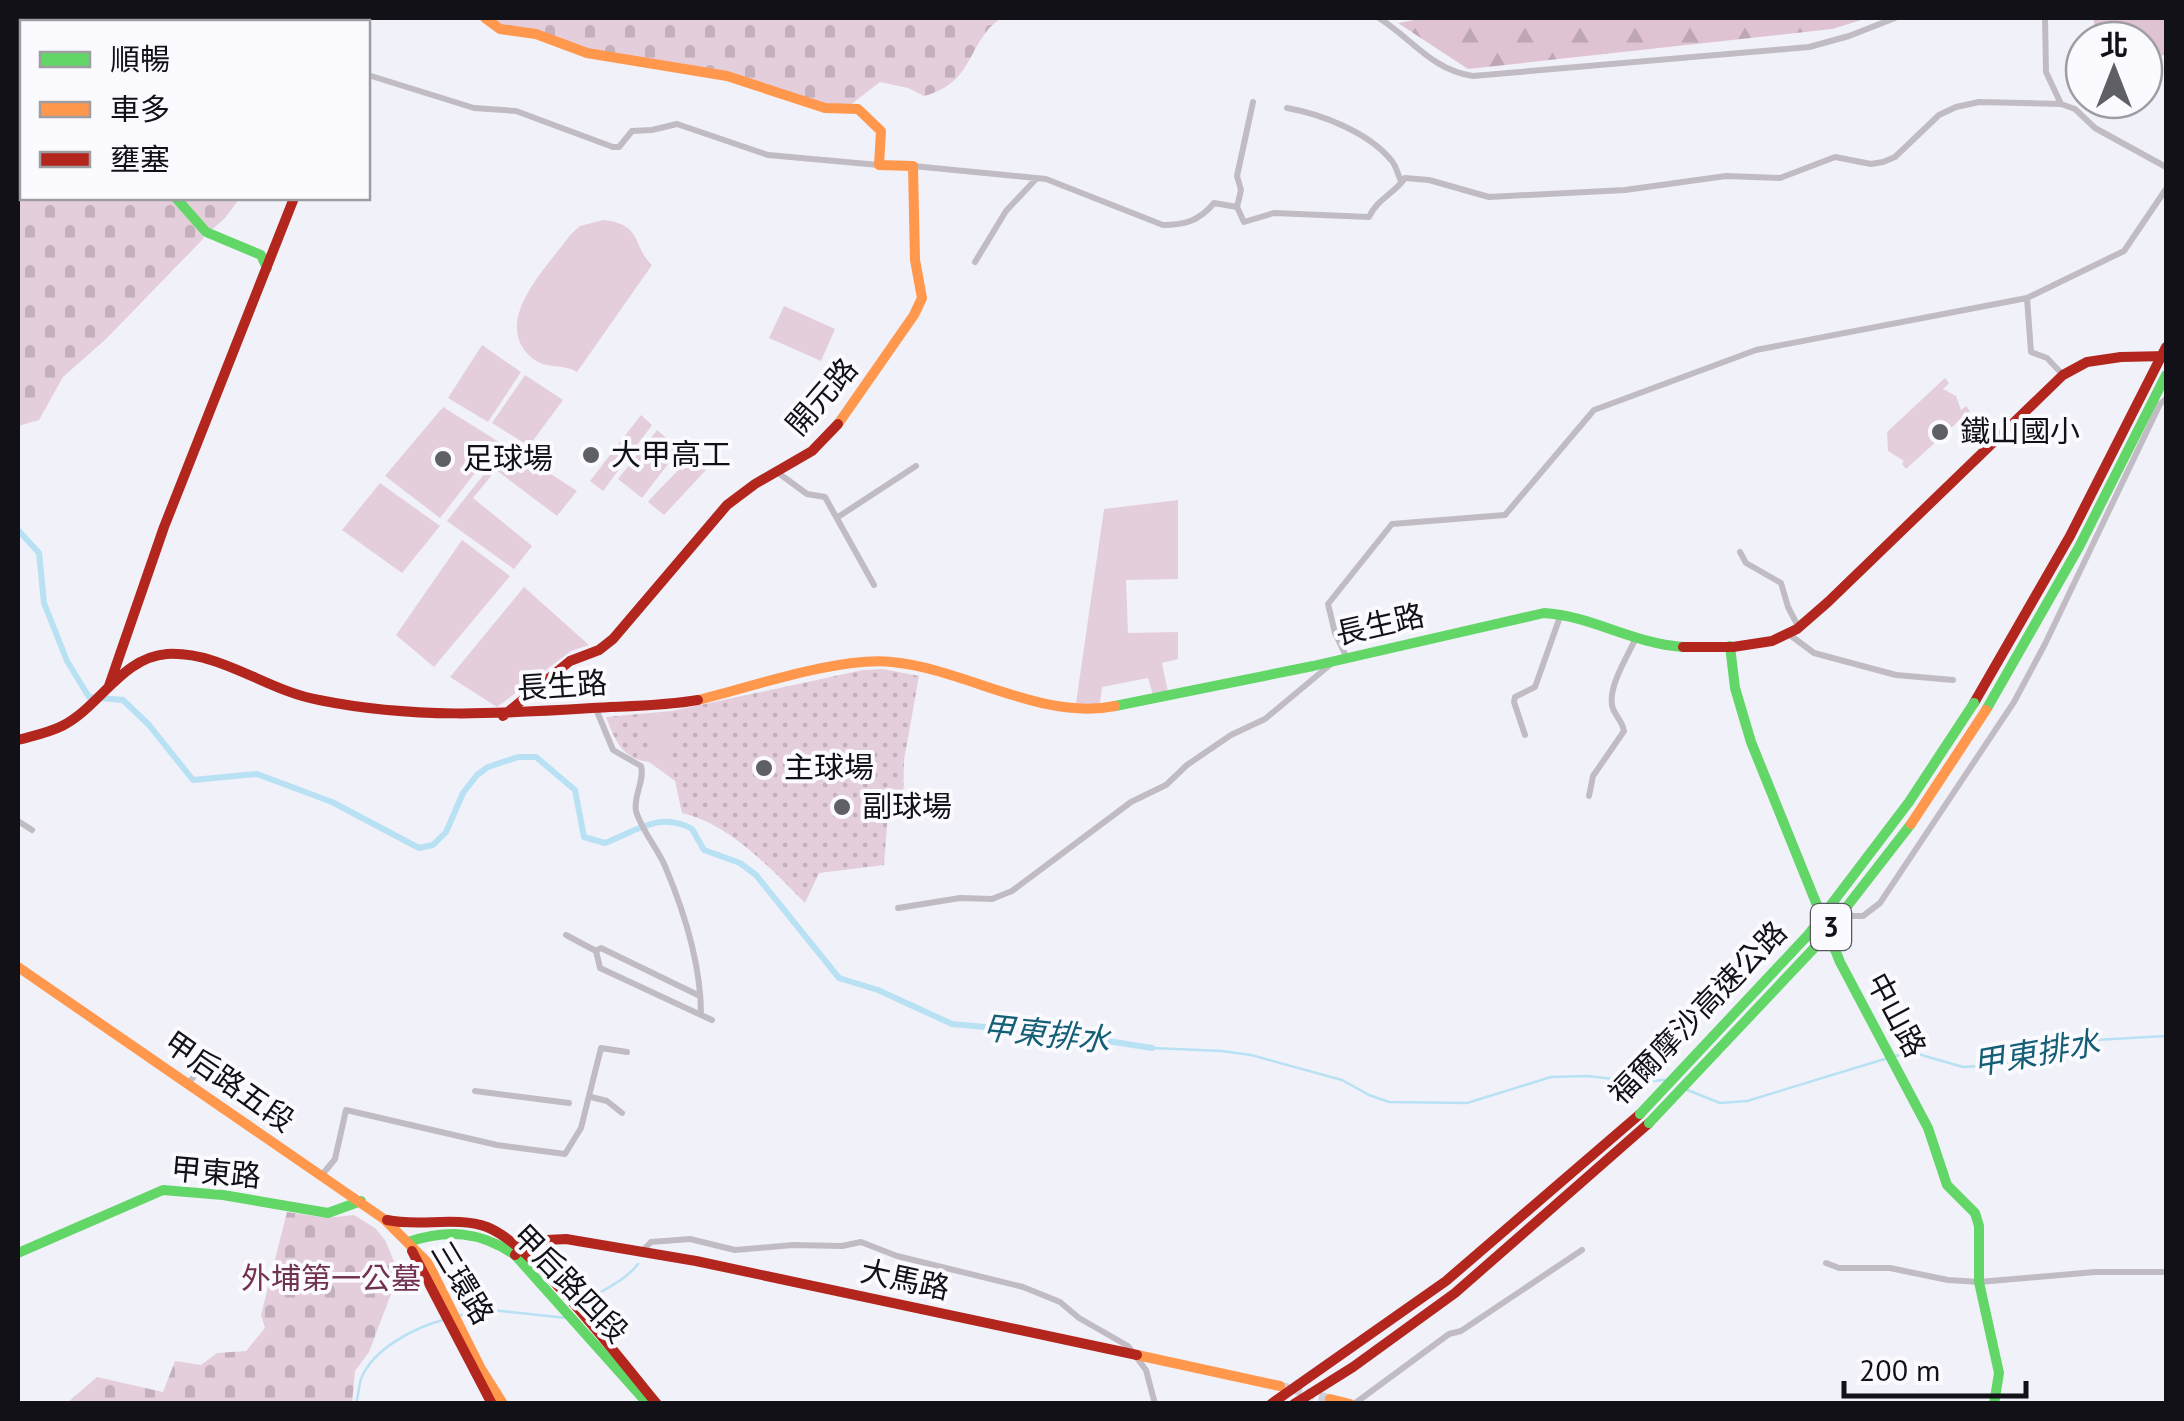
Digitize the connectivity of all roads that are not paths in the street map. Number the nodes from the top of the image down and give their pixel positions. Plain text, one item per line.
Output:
1 (486, 18) edge
2 (1379, 18) edge
3 (1896, 18) edge
4 (2045, 18) edge
5 (370, 76) edge
6 (1253, 102) dead end
7 (2061, 104) junction
8 (1287, 108) dead end
9 (879, 165) junction
10 (913, 166) junction
11 (2166, 167) edge
12 (1038, 178) junction
13 (1402, 182) junction
14 (2166, 189) edge
15 (178, 200) edge
16 (293, 200) edge
17 (1238, 207) junction
18 (975, 262) dead end
19 (266, 270) junction
20 (2027, 298) junction
21 (2166, 347) edge
22 (2166, 356) edge
23 (2063, 375) junction
24 (2166, 376) edge
25 (2166, 399) edge
26 (916, 466) dead end
27 (777, 472) junction
28 (838, 518) junction
29 (1740, 552) dead end
30 (874, 585) dead end
31 (1562, 613) junction
32 (1798, 626) junction
33 (1790, 635) junction
34 (1635, 640) junction
35 (1730, 646) junction
36 (118, 656) junction
37 (1346, 658) junction
38 (1334, 661) junction
39 (126, 670) junction
40 (1954, 680) dead end
41 (105, 691) junction
42 (596, 709) junction
43 (504, 716) junction
44 (1525, 735) dead end
45 (18, 740) edge
46 (1589, 796) dead end
47 (18, 821) edge
48 (32, 830) dead end
49 (898, 908) dead end
50 (566, 935) dead end
51 (1830, 936) junction
52 (596, 951) junction
53 (18, 967) edge
54 (701, 997) junction
55 (702, 1015) junction
56 (712, 1020) dead end
57 (628, 1052) dead end
58 (205, 1062) dead end
59 (188, 1084) junction
60 (475, 1091) dead end
61 (591, 1097) junction
62 (569, 1103) dead end
63 (622, 1113) dead end
64 (1644, 1118) junction
65 (322, 1175) junction
66 (361, 1201) junction
67 (384, 1219) junction
68 (429, 1227) junction
69 (408, 1242) junction
70 (1582, 1250) dead end
71 (518, 1252) junction
72 (18, 1253) edge
73 (640, 1253) junction
74 (420, 1259) junction
75 (1826, 1262) dead end
76 (2166, 1272) edge
77 (1978, 1282) junction
78 (1135, 1355) junction
79 (1287, 1394) edge
80 (1330, 1399) dead end
81 (492, 1404) edge
82 (503, 1404) edge
83 (648, 1404) edge
84 (657, 1404) edge
85 (1155, 1404) edge
86 (1268, 1404) edge
87 (1351, 1404) edge
88 (1994, 1404) edge

1 - 9 main road
2 - 3 street
4 - 7 street
5 - 9 street
6 - 17 street
7 - 11 street
7 - 13 street
8 - 13 street
9 - 10 main road
10 - 12 street
10 - 27 main road, 開元路
12 - 17 street
12 - 18 street
13 - 17 street
14 - 20 street
15 - 19 main road
16 - 19 main road
19 - 36 main road
20 - 23 street
20 - 37 street
21 - 64 main road, 福爾摩沙高速公路 / 3, bridge
22 - 23 main road, bridge
23 - 32 main road
24 - 64 main road, 福爾摩沙高速公路 / 3, bridge
25 - 51 street
26 - 28 street
27 - 28 street
27 - 43 main road, 開元路
28 - 30 street
29 - 32 street
31 - 34 main road, 長生路
31 - 37 main road, 長生路
31 - 44 street
32 - 33 main road
33 - 35 main road, 長生路
33 - 40 street
34 - 35 main road, 長生路
34 - 46 street
35 - 51 main road, 中山路
36 - 39 main road
36 - 41 main road
37 - 38 main road, 長生路
38 - 42 main road, 長生路
38 - 49 street
39 - 41 main road
39 - 43 main road
41 - 45 main road
42 - 43 main road, 長生路
42 - 54 street
47 - 48 street
50 - 52 street
51 - 77 main road, 中山路
52 - 54 street
52 - 55 street
53 - 59 main road, 甲后路五段
54 - 55 street
55 - 56 street
57 - 61 street
58 - 59 street
59 - 65 main road, 甲后路五段
60 - 62 street
61 - 63 street
61 - 65 street
64 - 79 main road, 福爾摩沙高速公路 / 3
64 - 79 main road, 福爾摩沙高速公路 / 3
65 - 66 main road, 甲后路五段
66 - 67 main road, 甲后路五段
66 - 72 main road, 甲東路
67 - 68 main road, 甲后路四段
67 - 69 main road, 甲后路五段
68 - 69 main road
68 - 71 main road, 甲后路四段
69 - 71 main road, 甲后路四段
69 - 74 main road, 三環路
70 - 87 street
71 - 73 main road, 大馬路
71 - 83 main road, 甲后路四段
71 - 84 main road, 甲后路四段
73 - 78 main road, 大馬路
73 - 78 street
74 - 81 main road, 三環路
74 - 82 main road, 三環路
75 - 77 street
76 - 77 street
77 - 88 main road, 中山路
78 - 79 main road, 大馬路
78 - 85 street
79 - 86 main road
80 - 87 main road

